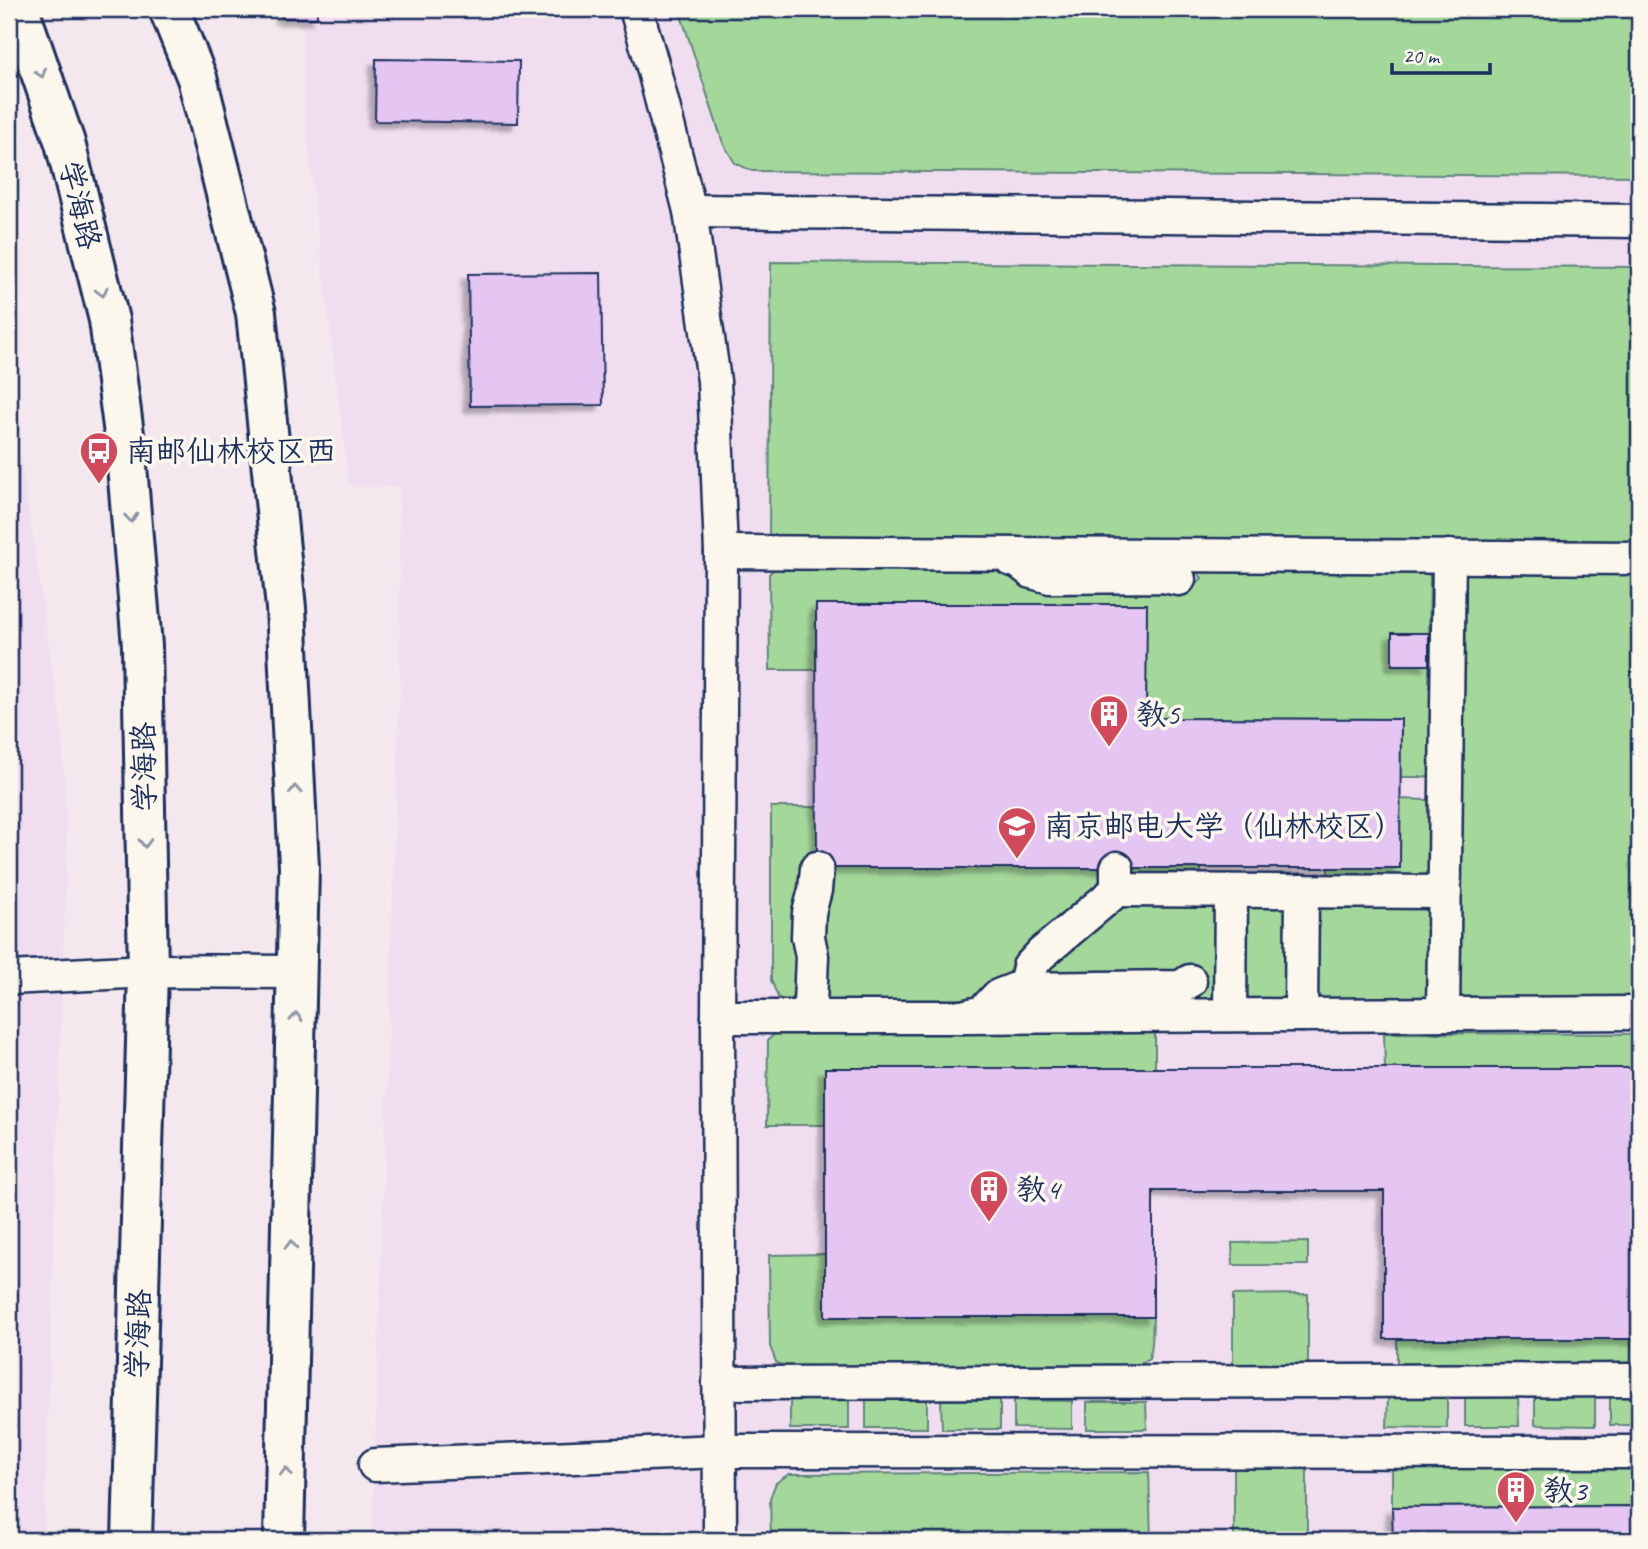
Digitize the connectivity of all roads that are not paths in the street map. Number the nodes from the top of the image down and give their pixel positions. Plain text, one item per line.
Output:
1 (19, 9) edge
2 (169, 9) edge
3 (636, 9) edge
4 (690, 211) junction
5 (1639, 221) edge
6 (721, 552) junction
7 (995, 554) junction
8 (1449, 556) junction
9 (1639, 558) edge
10 (1179, 579) dead end
11 (817, 868) dead end
12 (1231, 891) junction
13 (1302, 891) junction
14 (1445, 891) junction
15 (148, 971) junction
16 (297, 972) junction
17 (1027, 977) dead end
18 (9, 978) edge
19 (1190, 981) dead end
20 (810, 1004) dead end
21 (1639, 1013) edge
22 (1443, 1014) junction
23 (1230, 1015) junction
24 (1301, 1015) junction
25 (718, 1017) junction
26 (962, 1017) junction
27 (1639, 1380) edge
28 (719, 1383) junction
29 (720, 1451) junction
30 (1639, 1452) edge
31 (375, 1465) dead end
32 (132, 1540) edge
33 (284, 1540) edge
34 (720, 1540) edge

1 -> 15 main road, 学海路
16 -> 2 main road
3 - 4 street
4 - 5 street
4 - 6 street
6 - 7 street
6 - 25 street
7 - 8 street
7 - 10 street
8 - 9 street
8 - 14 street
11 - 20 street
12 - 13 street
12 - 17 street
12 - 23 street
13 - 14 street
13 - 24 street
14 - 22 street
15 - 16 street
15 - 18 street
15 - 32 main road, 学海路
33 -> 16 main road
19 - 26 street
21 - 22 street
22 - 24 street
23 - 24 street
23 - 26 street
25 - 26 street
25 - 28 street
27 - 28 street
28 - 29 street
29 - 30 street
29 - 31 street
29 - 34 street

